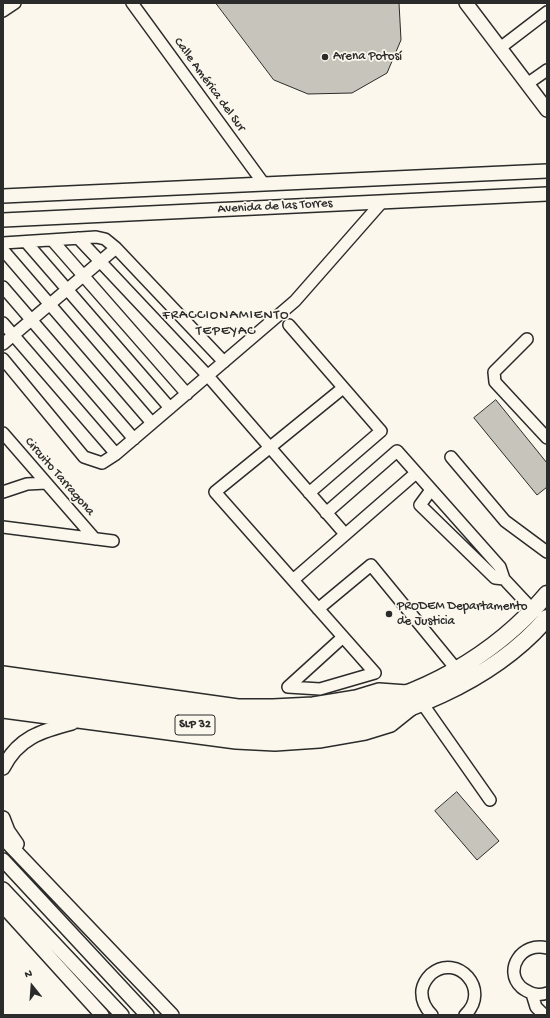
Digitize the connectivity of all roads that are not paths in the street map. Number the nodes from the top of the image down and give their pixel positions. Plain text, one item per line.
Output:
1 (15, 3) edge
2 (132, 3) edge
3 (466, 3) edge
4 (3, 12) edge
5 (547, 12) edge
6 (500, 48) junction
7 (547, 70) edge
8 (527, 84) junction
9 (547, 110) edge
10 (547, 171) edge
11 (264, 184) junction
12 (5, 193) edge
13 (547, 194) edge
14 (382, 202) junction
15 (3, 220) edge
16 (78, 238) junction
17 (52, 240) junction
18 (26, 242) junction
19 (3, 243) edge
20 (116, 248) junction
21 (3, 250) edge
22 (100, 262) junction
23 (84, 276) junction
24 (3, 287) edge
25 (68, 290) junction
26 (50, 304) junction
27 (32, 320) junction
28 (3, 323) edge
29 (289, 325) dead end
30 (14, 335) junction
31 (527, 339) dead end
32 (3, 344) edge
33 (3, 359) edge
34 (224, 362) junction
35 (208, 376) junction
36 (343, 388) junction
37 (187, 394) junction
38 (170, 408) junction
39 (152, 423) junction
40 (3, 433) edge
41 (547, 438) edge
42 (134, 439) junction
43 (270, 448) junction
44 (116, 454) junction
45 (451, 457) dead end
46 (416, 473) junction
47 (46, 482) junction
48 (431, 490) junction
49 (3, 492) edge
50 (309, 493) junction
51 (326, 513) junction
52 (3, 527) edge
53 (345, 534) junction
54 (95, 539) junction
55 (113, 541) dead end
56 (547, 552) edge
57 (504, 579) junction
58 (293, 580) junction
59 (547, 594) edge
60 (318, 609) junction
61 (533, 610) junction
62 (545, 624) edge
63 (343, 637) junction
64 (457, 670) junction
65 (3, 673) edge
66 (3, 686) edge
67 (3, 699) edge
68 (416, 700) junction
69 (385, 708) junction
70 (3, 711) edge
71 (77, 721) junction
72 (3, 768) edge
73 (490, 800) dead end
74 (3, 818) edge
75 (3, 838) edge
76 (3, 860) edge
77 (43, 879) junction
78 (3, 889) edge
79 (3, 906) edge
80 (545, 946) edge
81 (547, 992) edge
82 (532, 994) junction
83 (102, 1015) edge
84 (122, 1015) edge
85 (147, 1015) edge
86 (172, 1015) edge
87 (431, 1015) edge
88 (465, 1015) edge
89 (544, 1015) edge

1 - 4 street
2 - 11 street, Calle América del Sur
3 - 6 main road
5 - 6 street
6 - 8 main road
7 - 8 street
8 - 9 main road
10 - 11 main road, Avenida de las Torres
11 - 12 main road, Avenida de las Torres
13 - 14 main road, Avenida de las Torres
14 - 15 main road, Avenida de las Torres
14 - 34 street
16 - 17 street
16 - 20 street
16 - 22 street
17 - 18 street
17 - 23 street
18 - 19 street
18 - 25 street
20 - 22 street
20 - 34 street
21 - 26 street
22 - 23 street
22 - 35 street
23 - 25 street
23 - 37 street
24 - 27 street
25 - 26 street
25 - 38 street
26 - 27 street
26 - 39 street
27 - 30 street
27 - 42 street
28 - 30 street
29 - 36 street
30 - 32 street
30 - 44 street
31 - 41 street
33 - 44 street
34 - 35 street
35 - 37 street
35 - 43 street
36 - 43 street
36 - 50 street
37 - 38 street
38 - 39 street
39 - 42 street
40 - 47 street, Circuito Tarragona
42 - 44 street
43 - 50 street
43 - 58 street
45 - 56 street
46 - 48 street
46 - 51 street
46 - 53 street
47 - 49 street
47 - 54 street, Circuito Tarragona
48 - 57 street
48 - 57 street
50 - 51 street
51 - 53 street
52 - 54 street, Circuito Tarragona
53 - 58 street
54 - 55 street, Circuito Tarragona
57 - 61 street
58 - 60 street
59 - 61 highway, SLP 32
60 - 63 street
60 - 64 street
61 - 64 highway, SLP 32
62 - 68 highway, SLP 32
63 - 63 street
64 - 68 highway, SLP 32
65 - 68 main road
66 - 69 highway, SLP 32
67 - 69 highway, SLP 32
68 - 69 highway, SLP 32
68 - 71 main road
68 - 73 street
70 - 71 main road
71 - 72 main road
74 - 77 main road
75 - 77 main road
76 - 85 main road
77 - 86 main road
78 - 84 main road
79 - 83 main road
80 - 82 street
81 - 82 street
82 - 89 street
87 - 88 street

